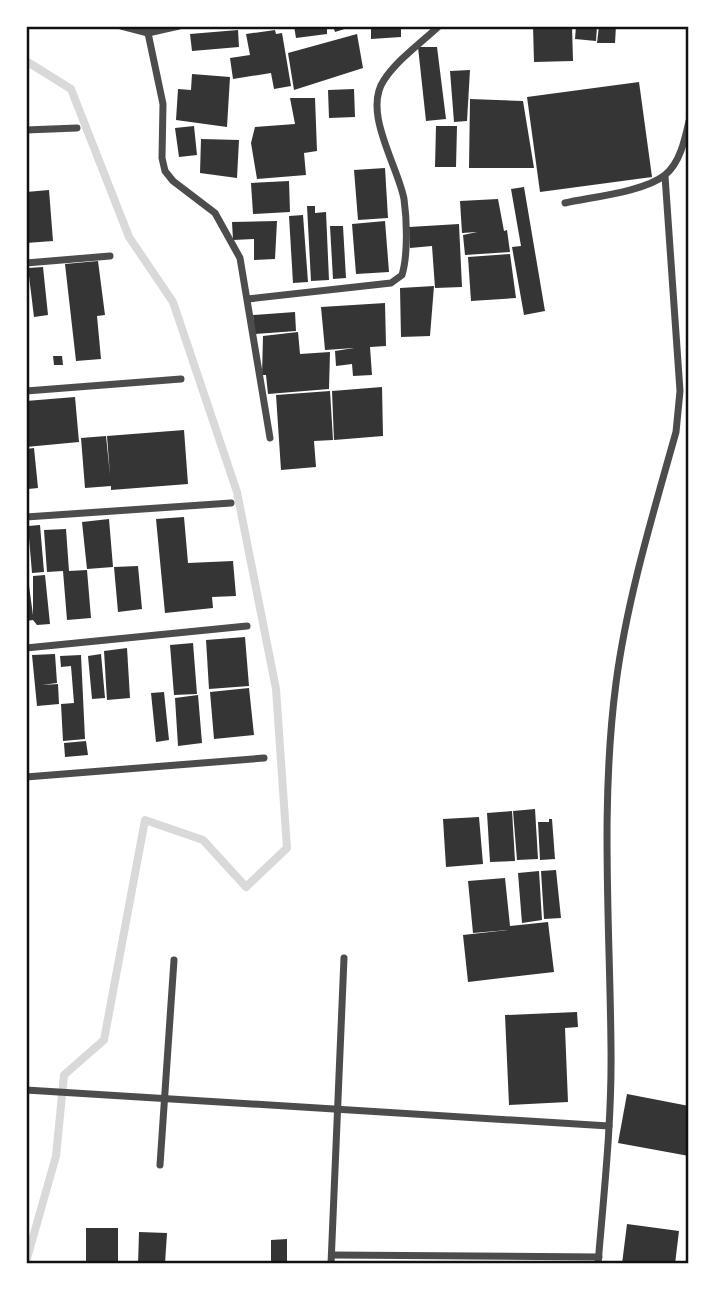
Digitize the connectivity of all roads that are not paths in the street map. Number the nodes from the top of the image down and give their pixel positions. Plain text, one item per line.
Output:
1 (121, 26) edge
2 (179, 26) edge
3 (439, 26) edge
4 (148, 33) junction
5 (689, 121) edge
6 (77, 128) dead end
7 (26, 130) edge
8 (665, 176) junction
9 (565, 203) dead end
10 (110, 256) dead end
11 (26, 263) edge
12 (248, 299) junction
13 (181, 379) dead end
14 (26, 391) edge
15 (270, 438) dead end
16 (231, 503) dead end
17 (26, 517) edge
18 (247, 626) dead end
19 (26, 648) edge
20 (264, 758) dead end
21 (26, 777) edge
22 (344, 958) dead end
23 (174, 960) dead end
24 (26, 1090) edge
25 (162, 1099) junction
26 (336, 1107) junction
27 (609, 1126) junction
28 (160, 1165) dead end
29 (332, 1259) edge
30 (599, 1261) edge

1 - 4 street
2 - 4 street
3 - 12 street
4 - 12 street
5 - 8 street
6 - 7 street
8 - 9 street
8 - 27 street
10 - 11 street
12 - 15 street
13 - 14 street
16 - 17 street
18 - 19 street
20 - 21 street
22 - 26 street
23 - 25 street
24 - 25 street
25 - 26 street
25 - 28 street
26 - 27 street
26 - 29 street
27 - 30 street
29 - 30 street

